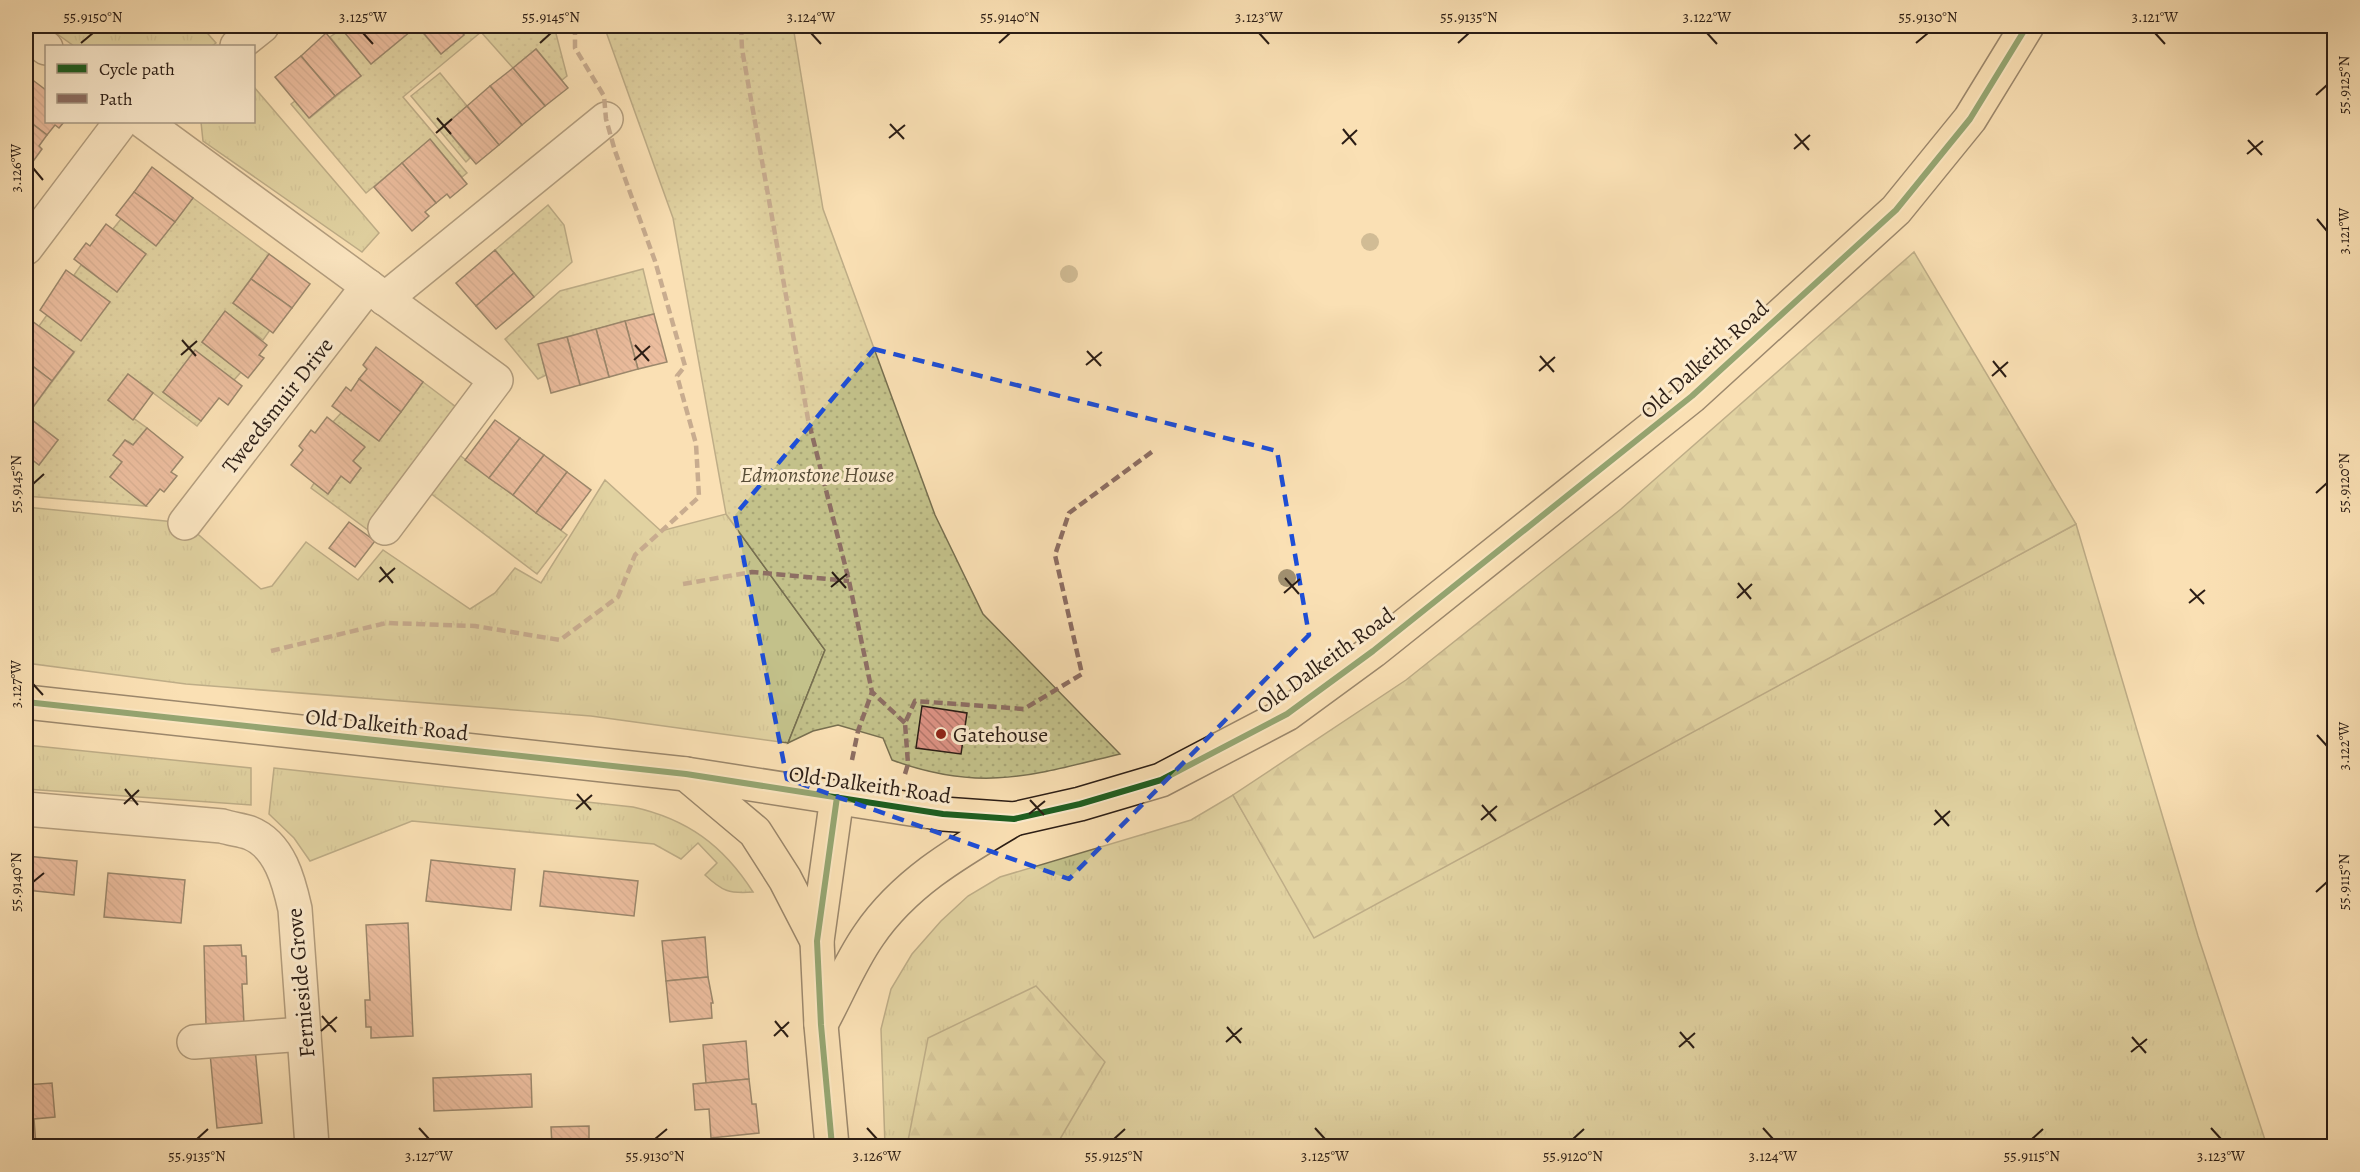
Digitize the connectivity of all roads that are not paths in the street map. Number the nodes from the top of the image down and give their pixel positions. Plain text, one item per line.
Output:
1 (262, 26) edge
2 (2027, 26) edge
3 (26, 32) edge
4 (238, 45) edge
5 (45, 47) edge
6 (606, 119) dead end
7 (120, 123) edge
8 (146, 123) edge
9 (26, 248) edge
10 (377, 292) junction
11 (185, 522) dead end
12 (385, 528) dead end
13 (26, 702) edge
14 (686, 774) junction
15 (837, 797) junction
16 (26, 809) edge
17 (1014, 819) junction
18 (817, 941) junction
19 (821, 1025) junction
20 (304, 1034) junction
21 (194, 1042) dead end
22 (312, 1146) edge
23 (832, 1146) edge

1 - 4 street
2 - 17 main road, Old Dalkeith Road
3 - 5 street
6 - 10 street, Tweedsmuir Drive
7 - 9 street
8 - 10 street
10 - 11 street, Tweedsmuir Drive
10 - 12 street
13 - 14 main road, Old Dalkeith Road
14 - 15 main road, Old Dalkeith Road
14 - 18 main road
15 - 17 main road, Old Dalkeith Road
15 - 18 main road
16 - 20 street, Fernieside Grove
17 - 19 main road
18 - 19 main road
19 - 23 main road
20 - 21 street
20 - 22 street, Fernieside Grove

